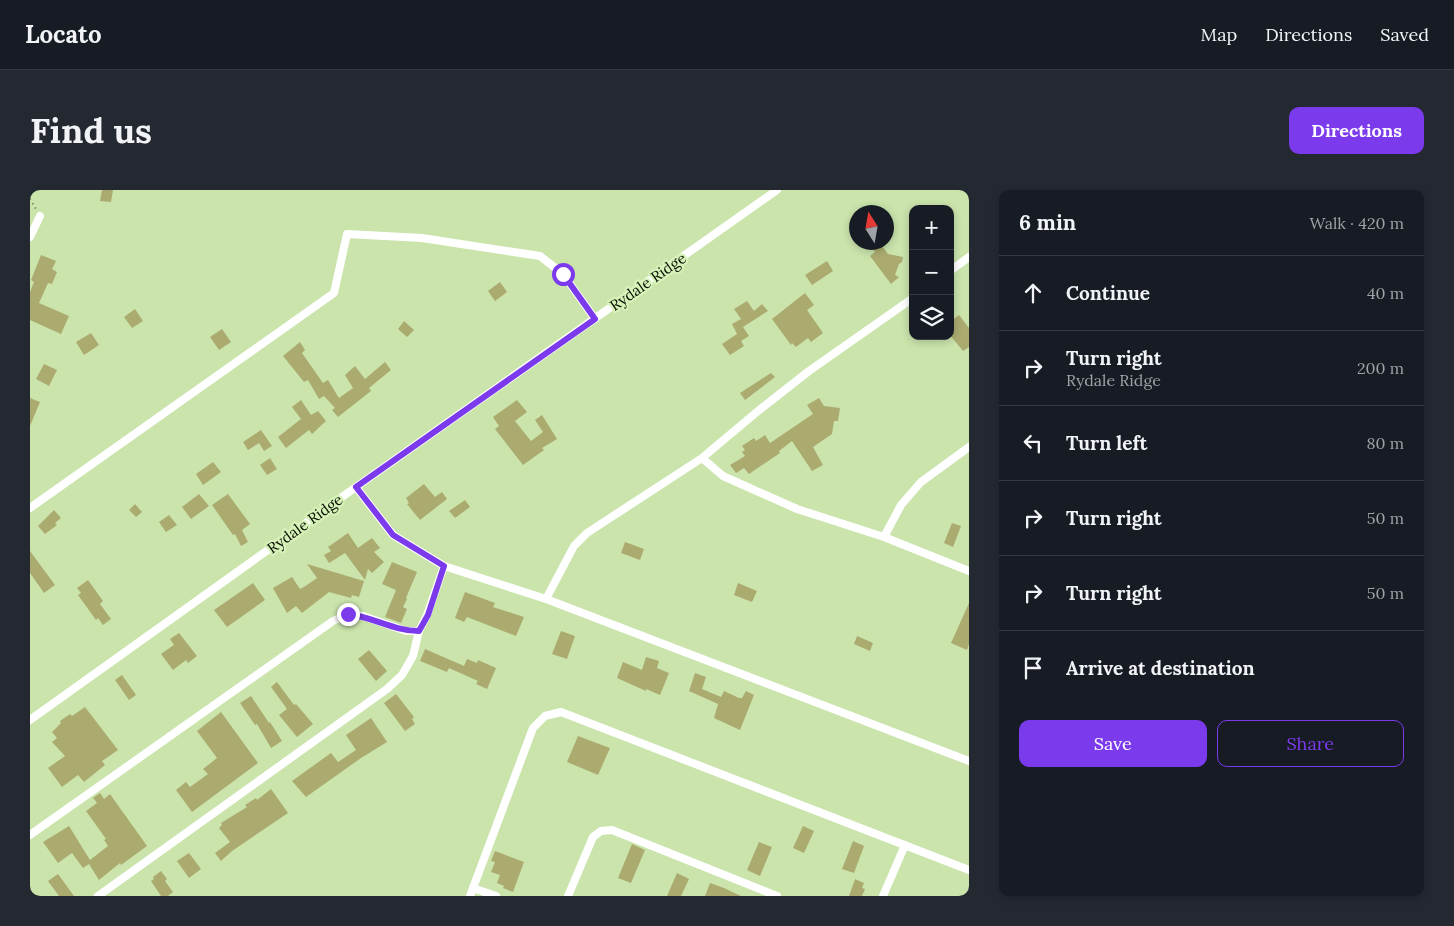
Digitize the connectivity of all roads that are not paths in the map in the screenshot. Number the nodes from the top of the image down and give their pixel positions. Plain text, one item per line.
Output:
1 (777, 190) edge
2 (40, 216) road end
3 (30, 237) edge
4 (969, 257) edge
5 (954, 268) edge
6 (909, 301) edge
7 (595, 319) junction
8 (969, 447) edge
9 (702, 458) junction
10 (356, 487) junction
11 (30, 508) edge
12 (884, 537) junction
13 (444, 566) junction
14 (969, 571) edge
15 (546, 599) junction
16 (419, 631) junction
17 (30, 720) edge
18 (969, 762) edge
19 (30, 835) edge
20 (905, 846) junction
21 (969, 870) edge
22 (471, 892) edge
23 (98, 896) edge
24 (496, 896) edge
25 (568, 896) edge
26 (777, 896) edge
27 (883, 896) edge

1 - 7 street, Rydale Ridge
2 - 3 street
4 - 5 street
6 - 9 street
7 - 10 street, Rydale Ridge
7 - 11 street
8 - 12 street
9 - 12 street
9 - 15 street
10 - 13 street
10 - 17 street, Rydale Ridge
12 - 14 street
13 - 15 street
13 - 16 street
15 - 18 street
16 - 19 street
16 - 23 street
20 - 21 street
20 - 22 street
20 - 27 street
22 - 24 street
25 - 26 street

